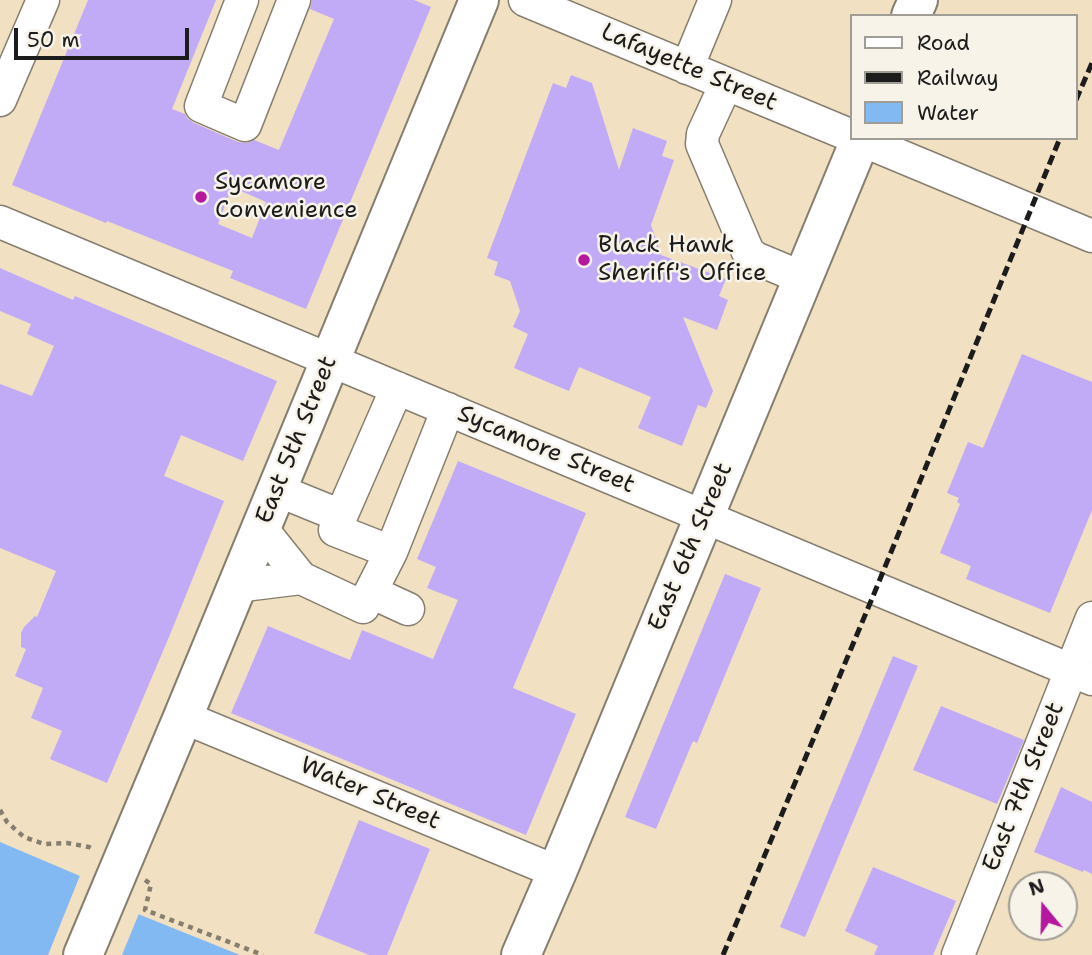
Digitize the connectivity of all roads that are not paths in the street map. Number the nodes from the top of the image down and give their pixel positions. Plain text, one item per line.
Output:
1 (43, 0) edge
2 (242, 0) edge
3 (294, 0) edge
4 (479, 0) edge
5 (525, 0) edge
6 (715, 0) edge
7 (687, 68) junction
8 (726, 84) junction
9 (0, 100) edge
10 (850, 135) edge
11 (857, 140) edge
12 (863, 140) edge
13 (0, 222) edge
14 (1092, 236) edge
15 (803, 278) junction
16 (330, 360) junction
17 (397, 388) junction
18 (448, 409) junction
19 (277, 489) junction
20 (341, 516) junction
21 (704, 517) junction
22 (261, 528) junction
23 (391, 552) junction
24 (301, 578) junction
25 (236, 586) junction
26 (371, 592) junction
27 (408, 609) dead end
28 (1092, 618) edge
29 (1081, 675) edge
30 (183, 717) junction
31 (557, 872) junction
32 (83, 955) edge
33 (521, 955) edge
34 (958, 955) edge

1 - 9 street
2 - 3 street
4 - 16 main road, East 5th Street
5 - 7 street, Lafayette Street
6 - 7 street
7 - 8 street, Lafayette Street
8 - 10 street, Lafayette Street
8 - 15 street
11 - 15 main road, East 6th Street
12 - 14 street, Lafayette Street
13 - 16 street, Sycamore Street
15 - 21 main road, East 6th Street
16 - 17 street, Sycamore Street
16 - 19 main road, East 5th Street
17 - 18 street, Sycamore Street
17 - 20 street
18 - 21 street, Sycamore Street
18 - 23 street
19 - 20 street
19 - 22 main road, East 5th Street
20 - 23 street
21 - 29 street, Sycamore Street
21 - 31 main road, East 6th Street
22 - 24 street
22 - 25 main road, East 5th Street
23 - 26 street
24 - 25 street
24 - 26 street
25 - 30 main road, East 5th Street
26 - 27 street
28 - 29 street, East 7th Street
29 - 34 street, East 7th Street
30 - 31 street, Water Street
30 - 32 main road, East 5th Street
31 - 33 main road, East 6th Street

